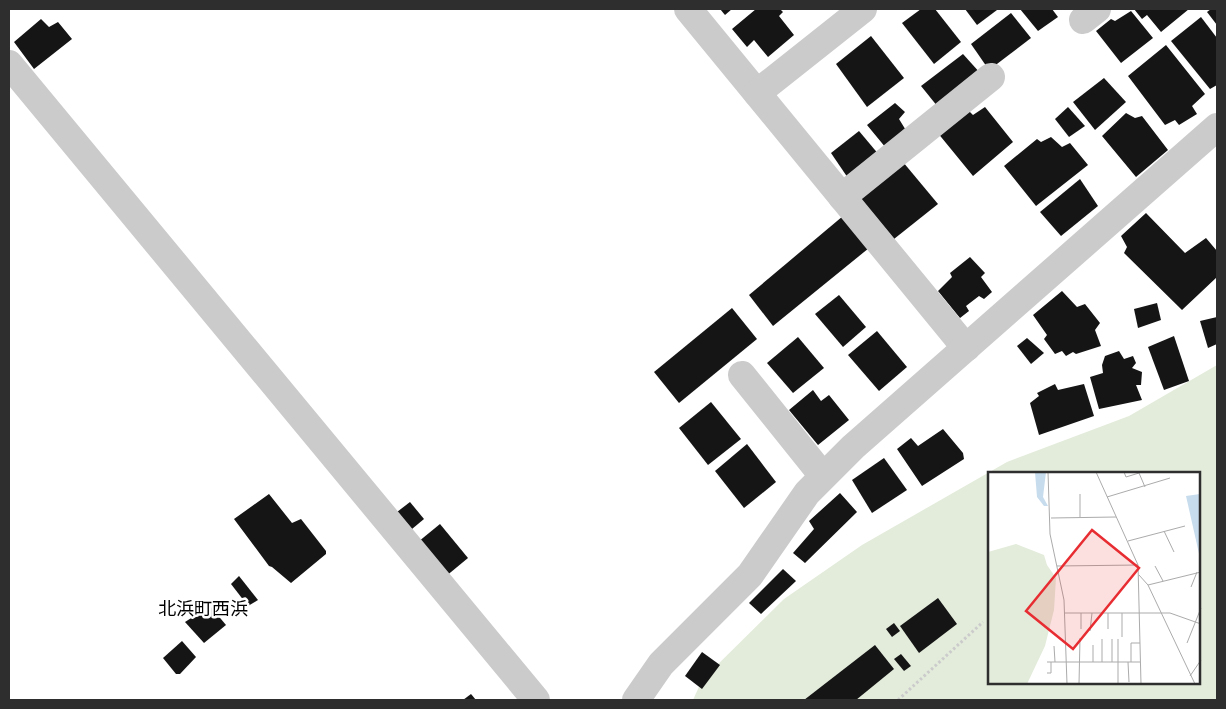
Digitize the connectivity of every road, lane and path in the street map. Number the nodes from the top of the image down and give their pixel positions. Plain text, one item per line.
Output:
1 (688, 9) edge
2 (864, 9) edge
3 (9, 64) edge
4 (991, 77) dead end
5 (757, 93) junction
6 (1217, 127) edge
7 (842, 197) junction
8 (966, 348) junction
9 (742, 375) dead end
10 (823, 476) junction
11 (983, 622) dead end
12 (536, 700) edge
13 (636, 700) edge
14 (898, 700) edge

1 - 5 street
2 - 5 street
3 - 12 street
4 - 7 street
5 - 7 street
6 - 8 street
7 - 8 street
8 - 10 street
9 - 10 street
10 - 13 street
11 - 14 path

